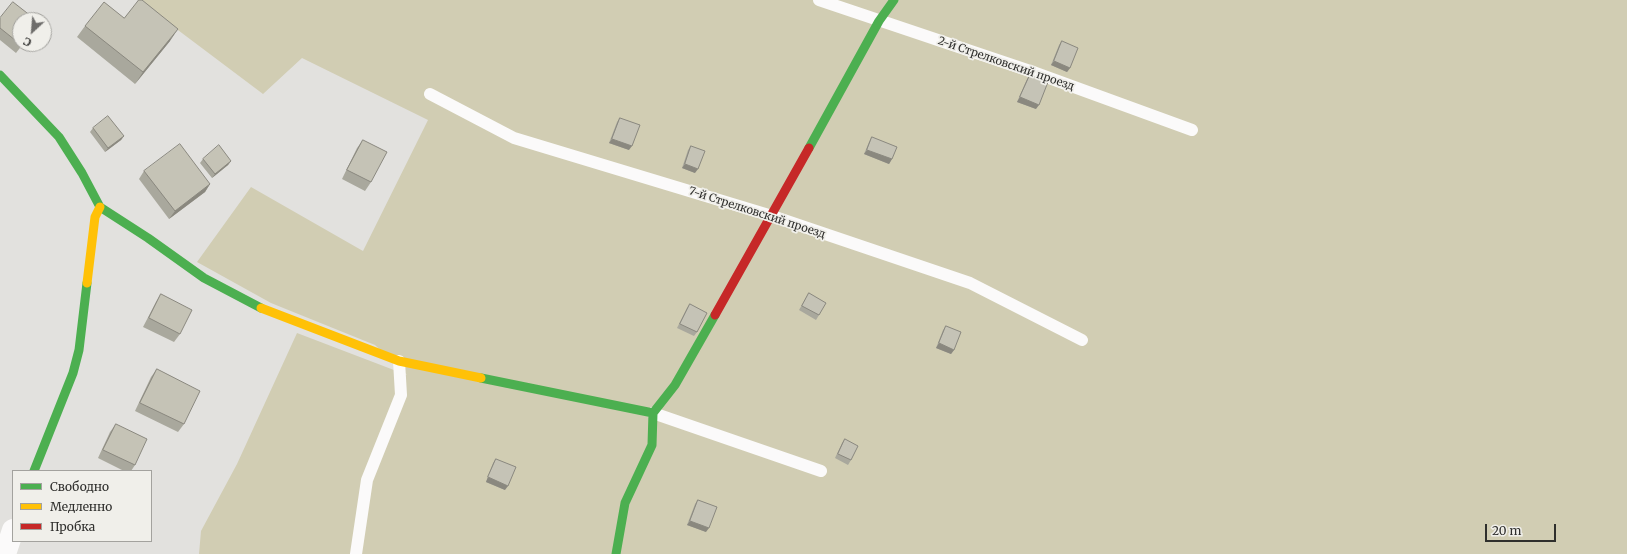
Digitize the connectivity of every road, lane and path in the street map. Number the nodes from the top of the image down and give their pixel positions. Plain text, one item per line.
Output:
1 (820, 0) edge
2 (894, 0) edge
3 (879, 21) junction
4 (0, 75) edge
5 (430, 94) dead end
6 (1192, 130) dead end
7 (100, 207) junction
8 (772, 216) junction
9 (1082, 340) dead end
10 (399, 361) junction
11 (653, 413) junction
12 (34, 470) edge
13 (821, 472) dead end
14 (12, 533) edge
15 (5, 554) edge
16 (356, 554) edge
17 (616, 554) edge

1 - 3 lane, 2-й Стрелковский проезд
2 - 3 street
3 - 6 lane, 2-й Стрелковский проезд
3 - 8 street
4 - 7 street
5 - 8 lane, 7-й Стрелковский проезд
7 - 10 street
7 - 12 street
8 - 9 lane, 7-й Стрелковский проезд
8 - 11 street
10 - 11 street
10 - 16 lane
11 - 13 lane
11 - 17 street
14 - 15 street

